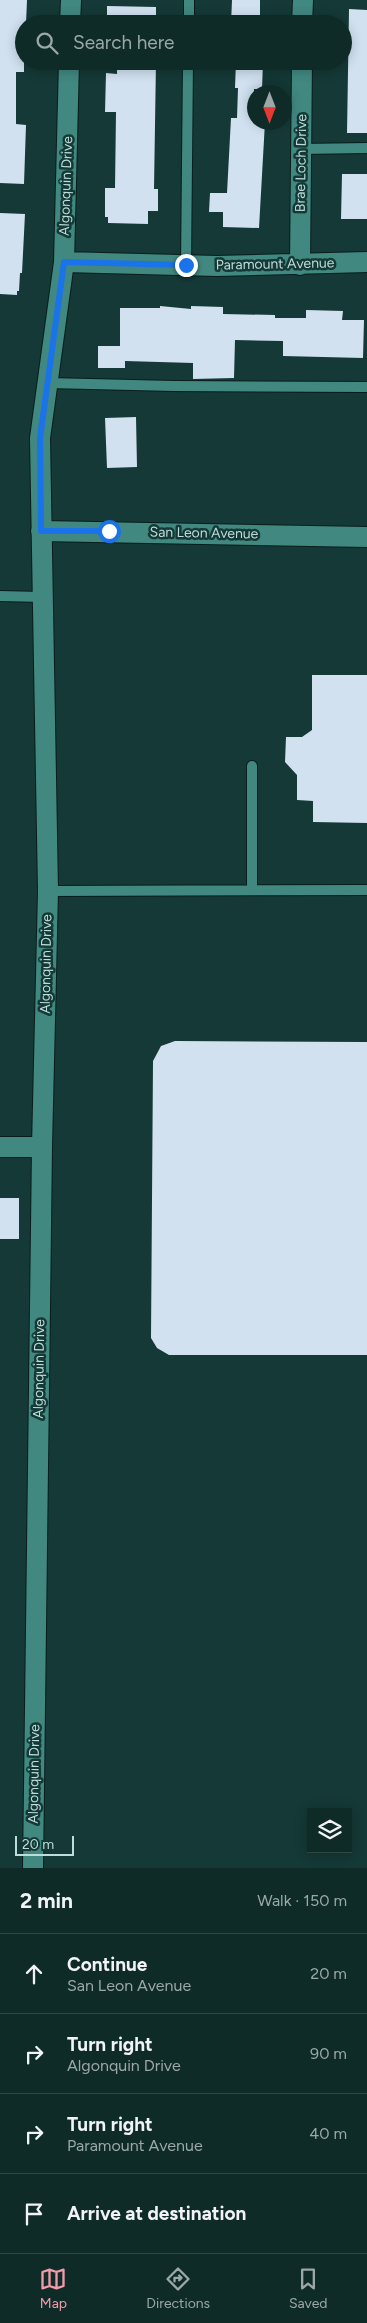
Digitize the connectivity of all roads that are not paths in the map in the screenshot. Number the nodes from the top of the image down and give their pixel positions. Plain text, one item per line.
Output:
1 (71, 0) edge
2 (189, 0) edge
3 (303, 0) edge
4 (70, 15) edge
5 (188, 15) edge
6 (302, 15) edge
7 (69, 70) edge
8 (188, 70) edge
9 (302, 70) edge
10 (367, 148) edge
11 (301, 149) junction
12 (64, 262) junction
13 (367, 262) edge
14 (186, 265) junction
15 (300, 265) junction
16 (48, 383) junction
17 (367, 386) edge
18 (41, 531) junction
19 (367, 537) edge
20 (0, 596) edge
21 (42, 597) junction
22 (252, 766) dead end
23 (252, 890) junction
24 (367, 890) edge
25 (48, 891) junction
26 (0, 1147) edge
27 (42, 1147) junction
28 (33, 1868) edge

1 - 4 street
2 - 5 lane
3 - 6 street
7 - 12 street, Algonquin Drive
8 - 14 lane
9 - 11 street, Brae Loch Drive
10 - 11 lane
11 - 15 street, Brae Loch Drive
12 - 14 street, Paramount Avenue
12 - 16 street, Algonquin Drive
13 - 15 street, Paramount Avenue
14 - 15 street, Paramount Avenue
16 - 17 lane
16 - 18 street, Algonquin Drive
18 - 19 street, San Leon Avenue
18 - 21 street, Algonquin Drive
20 - 21 lane
21 - 25 street, Algonquin Drive
22 - 23 lane
23 - 24 lane
23 - 25 lane
25 - 27 street, Algonquin Drive
26 - 27 street
27 - 28 street, Algonquin Drive

